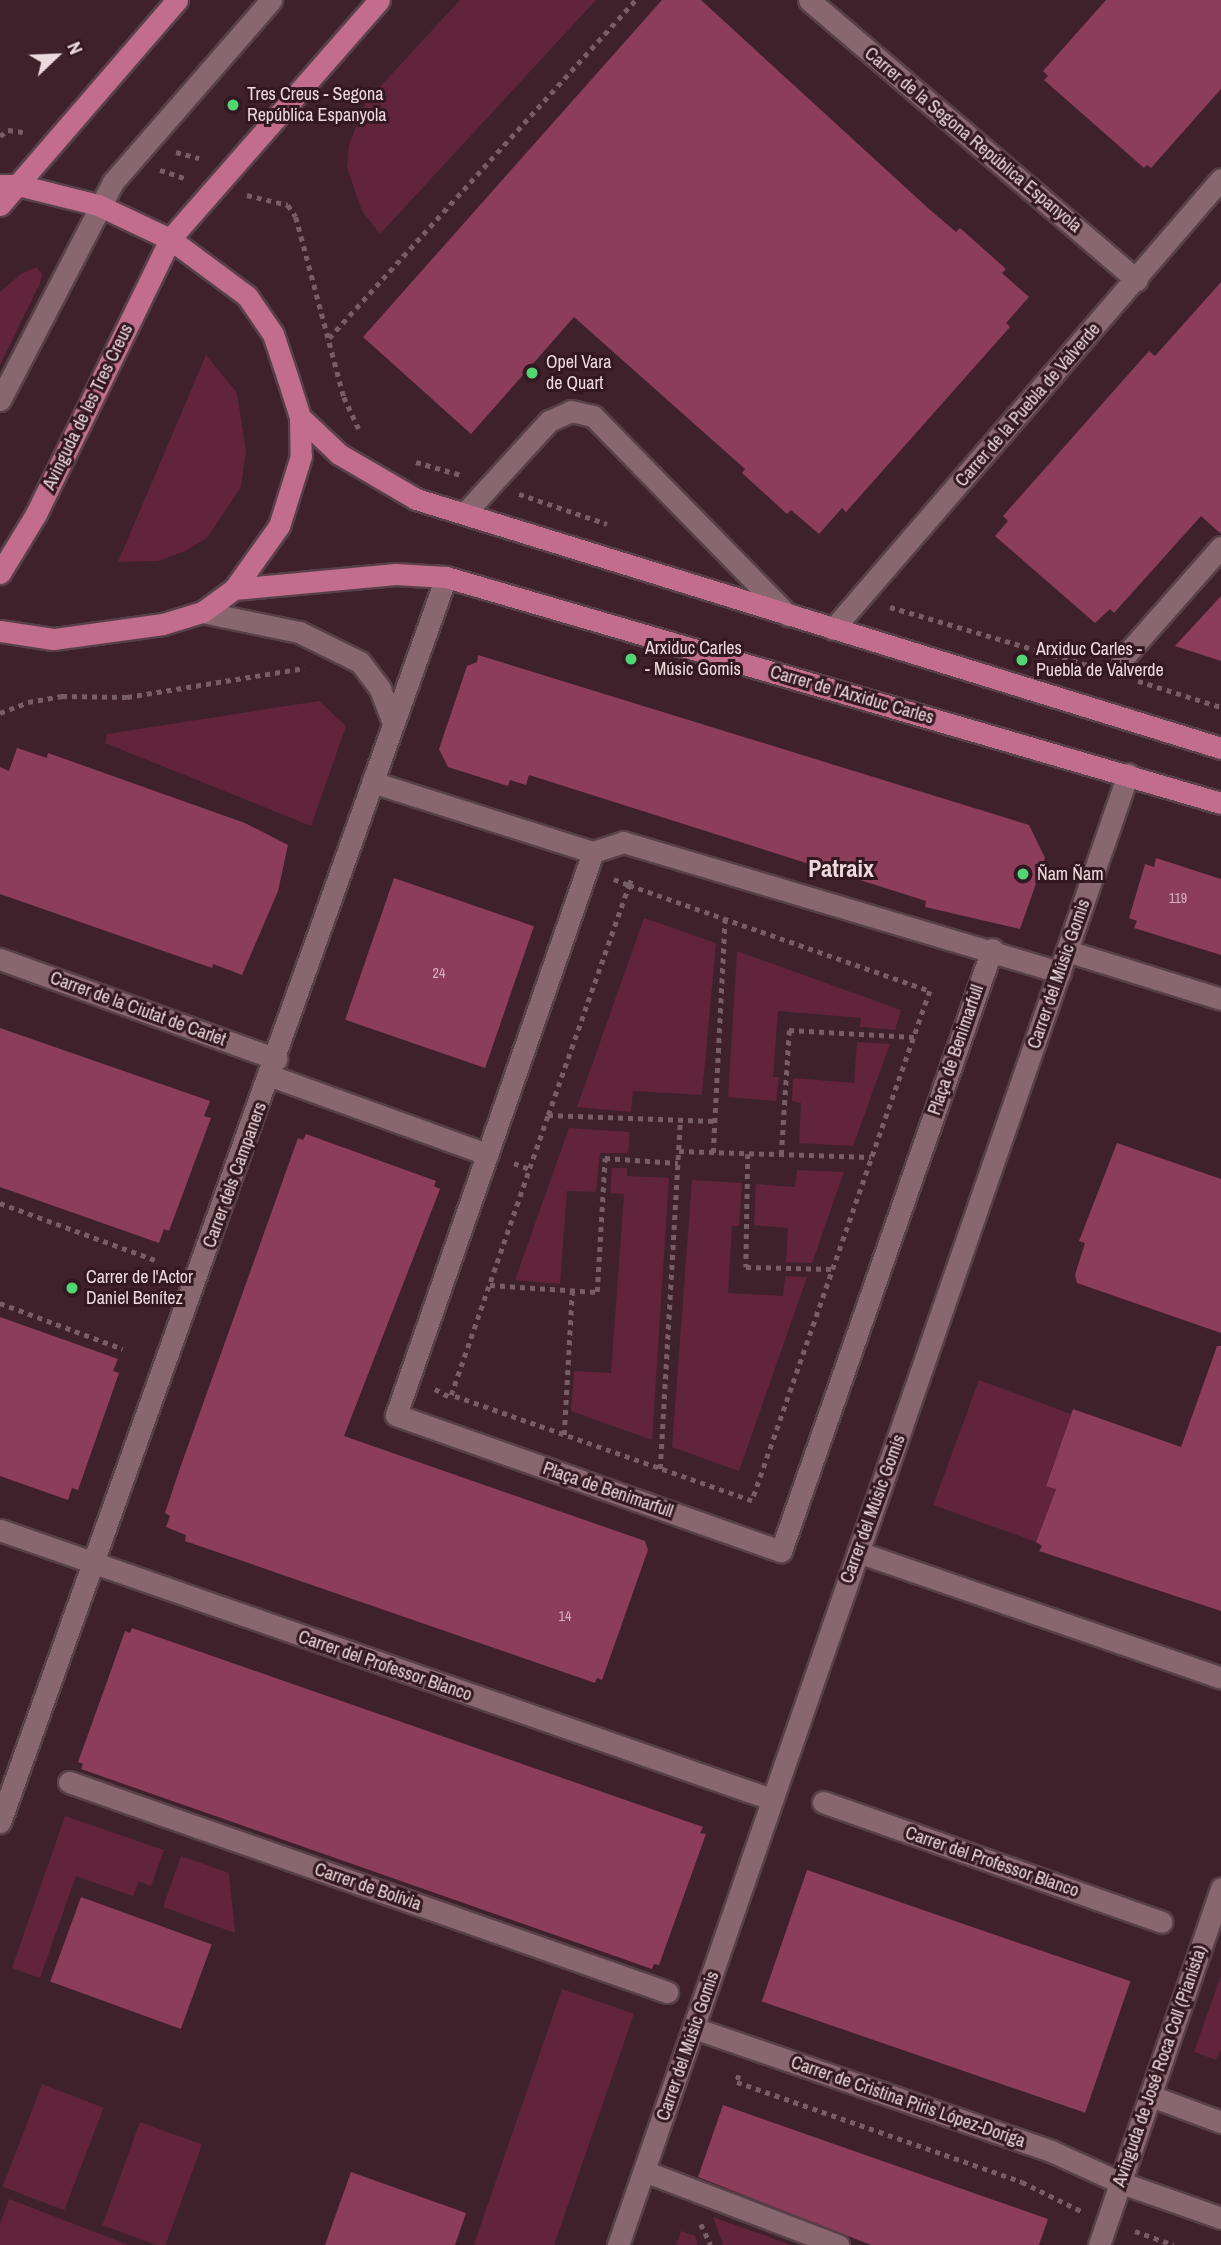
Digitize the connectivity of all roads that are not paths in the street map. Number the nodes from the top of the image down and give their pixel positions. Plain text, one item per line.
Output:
1 (177, 0) edge
2 (271, 0) edge
3 (379, 0) edge
4 (809, 0) edge
5 (1221, 179) edge
6 (9, 185) edge
7 (0, 205) edge
8 (98, 205) junction
9 (170, 239) junction
10 (1137, 280) junction
11 (0, 400) edge
12 (300, 417) junction
13 (466, 513) junction
14 (1221, 547) edge
15 (0, 573) edge
16 (446, 577) junction
17 (234, 589) junction
18 (202, 612) junction
19 (788, 615) junction
20 (833, 629) junction
21 (0, 631) edge
22 (1116, 665) road end
23 (393, 723) junction
24 (1221, 748) edge
25 (1128, 774) junction
26 (372, 782) junction
27 (1221, 803) edge
28 (593, 852) junction
29 (992, 948) junction
30 (1067, 951) junction
31 (0, 959) edge
32 (1060, 972) junction
33 (1221, 999) edge
34 (273, 1068) junction
35 (487, 1154) junction
36 (0, 1530) edge
37 (858, 1552) junction
38 (94, 1564) junction
39 (1221, 1678) edge
40 (69, 1782) dead end
41 (6, 1786) edge
42 (771, 1799) junction
43 (823, 1802) dead end
44 (0, 1822) edge
45 (1221, 1888) edge
46 (1161, 1922) dead end
47 (667, 1992) dead end
48 (694, 2028) junction
49 (1151, 2096) junction
50 (1221, 2122) edge
51 (644, 2171) junction
52 (1119, 2182) junction
53 (1221, 2218) edge
54 (618, 2245) edge
55 (838, 2245) edge
56 (1099, 2245) edge

1 - 6 main road
2 - 8 street
3 - 9 main road, Avinguda de les Tres Creus
4 - 10 street, Carrer de la Segona República Espanyola
5 - 10 street, Carrer de la Puebla de Valverde
6 - 7 main road
6 - 8 main road
8 - 9 main road
8 - 11 street
9 - 12 main road
9 - 15 main road, Avinguda de les Tres Creus
10 - 20 street, Carrer de la Puebla de Valverde
12 - 13 main road
12 - 17 main road
13 - 19 main road
13 - 19 street
14 - 22 street
16 - 17 main road, Carrer de l'Arxiduc Carles
16 - 23 street, Carrer dels Campaners
16 - 25 main road, Carrer de l'Arxiduc Carles
17 - 18 main road
18 - 21 main road
18 - 23 street
19 - 20 main road
20 - 24 main road
23 - 26 street, Carrer dels Campaners
25 - 27 main road, Carrer de l'Arxiduc Carles
25 - 30 street, Carrer del Músic Gomis
26 - 28 street
26 - 34 street, Carrer dels Campaners
28 - 29 street
28 - 35 street, Plaça de Benimarfull
29 - 32 street
29 - 35 street, Plaça de Benimarfull
30 - 32 street, Carrer del Músic Gomis
30 - 33 street
31 - 34 street, Carrer de la Ciutat de Carlet
32 - 37 street, Carrer del Músic Gomis
34 - 35 street, Carrer de la Ciutat de Carlet
34 - 38 street, Carrer dels Campaners
36 - 38 street, Carrer del Professor Blanco
37 - 39 street
37 - 42 street, Carrer del Músic Gomis
38 - 41 street, Carrer dels Campaners
38 - 42 street, Carrer del Professor Blanco
40 - 47 street, Carrer de Bolívia
41 - 44 street, Carrer dels Campaners
42 - 48 street, Carrer del Músic Gomis
43 - 46 street, Carrer del Professor Blanco
45 - 49 street, Avinguda de José Roca Coll (Pianista)
48 - 51 street, Carrer del Músic Gomis
48 - 52 street, Carrer de Cristina Piris López-Doriga
49 - 50 street
49 - 52 street, Avinguda de José Roca Coll (Pianista)
51 - 54 street, Carrer del Músic Gomis
51 - 55 street
52 - 53 street, Carrer de Cristina Piris López-Doriga
52 - 56 street, Avinguda de José Roca Coll (Pianista)

